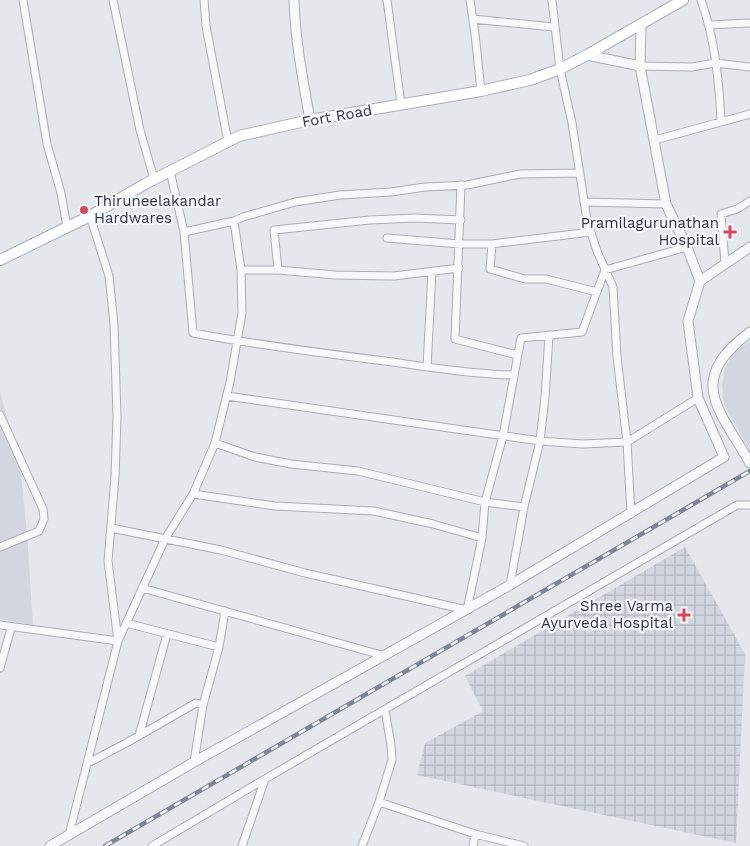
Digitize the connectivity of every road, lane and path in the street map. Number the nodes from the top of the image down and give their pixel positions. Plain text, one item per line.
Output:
1 (23, 0) edge
2 (114, 0) edge
3 (204, 0) edge
4 (294, 0) edge
5 (386, 0) edge
6 (470, 0) edge
7 (552, 0) edge
8 (683, 0) edge
9 (701, 0) edge
10 (473, 19) junction
11 (750, 22) edge
12 (641, 25) junction
13 (708, 25) junction
14 (554, 27) junction
15 (587, 55) junction
16 (715, 62) junction
17 (640, 66) junction
18 (750, 66) edge
19 (560, 68) junction
20 (480, 90) junction
21 (401, 104) junction
22 (750, 114) edge
23 (310, 120) junction
24 (721, 122) junction
25 (655, 140) junction
26 (228, 142) junction
27 (170, 171) junction
28 (580, 173) junction
29 (154, 179) junction
30 (461, 186) junction
31 (750, 201) edge
32 (584, 202) junction
33 (666, 204) junction
34 (90, 216) junction
35 (461, 220) junction
36 (234, 221) junction
37 (67, 227) junction
38 (184, 232) junction
39 (591, 232) junction
40 (387, 238) dead end
41 (460, 244) junction
42 (492, 244) junction
43 (687, 247) junction
44 (750, 247) edge
45 (0, 260) edge
46 (725, 263) junction
47 (459, 268) junction
48 (241, 270) junction
49 (278, 270) junction
50 (605, 270) junction
51 (432, 272) junction
52 (700, 281) junction
53 (597, 292) junction
54 (750, 332) edge
55 (549, 335) junction
56 (238, 341) junction
57 (517, 355) junction
58 (428, 367) junction
59 (514, 375) junction
60 (227, 396) junction
61 (698, 398) junction
62 (0, 415) edge
63 (503, 436) junction
64 (540, 441) junction
65 (627, 442) junction
66 (215, 443) junction
67 (750, 463) edge
68 (193, 494) junction
69 (485, 502) junction
70 (750, 505) edge
71 (524, 507) junction
72 (631, 514) junction
73 (111, 528) junction
74 (482, 538) junction
75 (165, 539) junction
76 (0, 547) edge
77 (510, 585) junction
78 (142, 588) junction
79 (467, 610) junction
80 (224, 611) junction
81 (126, 623) junction
82 (0, 625) edge
83 (12, 628) junction
84 (167, 634) junction
85 (118, 641) junction
86 (219, 647) junction
87 (385, 656) junction
88 (0, 668) edge
89 (203, 705) junction
90 (385, 710) junction
91 (139, 736) junction
92 (194, 762) junction
93 (88, 763) junction
94 (265, 779) junction
95 (379, 802) junction
96 (475, 834) junction
97 (69, 835) junction
98 (50, 846) edge
99 (152, 846) edge
100 (242, 846) edge
101 (362, 846) edge
102 (473, 846) edge
103 (524, 846) edge

1 - 37 street
2 - 29 street
3 - 26 street
4 - 23 street
5 - 21 street
6 - 10 street
7 - 14 street
8 - 12 main road, Fort Road
9 - 13 street
10 - 14 street
10 - 20 street
11 - 13 street
12 - 15 main road, Fort Road
12 - 17 street
13 - 16 street
14 - 19 street
15 - 17 street
15 - 19 main road, Fort Road
16 - 17 street
16 - 18 street
16 - 24 street
17 - 25 street
19 - 20 main road, Fort Road
19 - 28 street
20 - 21 main road, Fort Road
21 - 23 main road, Fort Road
22 - 24 street
23 - 26 main road, Fort Road
24 - 25 street
25 - 33 street
26 - 27 main road, Fort Road
27 - 29 main road, Fort Road
27 - 38 street
28 - 30 street
28 - 32 street
29 - 34 main road, Fort Road
30 - 35 street
30 - 36 street
31 - 46 street
32 - 33 street
32 - 39 street
33 - 43 street
34 - 37 main road, Fort Road
34 - 73 street
35 - 41 street
35 - 49 street
36 - 38 street
36 - 48 street
37 - 45 main road, Fort Road
38 - 56 street
39 - 42 street
39 - 50 street
40 - 41 street
41 - 42 street
41 - 47 street
42 - 53 street
43 - 50 street
43 - 52 street
44 - 46 street
46 - 52 street
47 - 51 street
47 - 57 street
48 - 49 street
48 - 56 street
49 - 51 street
50 - 53 street
50 - 65 street
51 - 58 street
52 - 61 street
53 - 55 street
54 - 67 street
55 - 57 street
55 - 64 street
56 - 58 street
56 - 60 street
57 - 59 street
58 - 59 street
59 - 63 street
60 - 63 street
60 - 66 street
61 - 65 street
61 - 72 street
62 - 76 street
63 - 64 street
63 - 69 street
64 - 65 street
64 - 71 street
65 - 72 street
66 - 68 street
66 - 69 street
68 - 74 street
68 - 75 street
69 - 71 street
69 - 74 street
70 - 90 street
71 - 77 street
72 - 77 street
73 - 75 street
73 - 85 street
74 - 79 street
75 - 78 street
75 - 79 street
77 - 79 street
78 - 80 street
78 - 81 street
79 - 87 street
80 - 86 street
80 - 87 street
81 - 84 street
81 - 85 street
82 - 83 street
83 - 85 street
83 - 88 street
84 - 86 street
84 - 91 street
85 - 93 street
86 - 89 street
87 - 92 street
89 - 91 street
89 - 92 street
90 - 94 street
90 - 95 street
91 - 93 street
92 - 97 street
93 - 97 street
94 - 99 street
94 - 100 street
95 - 96 street
95 - 101 street
96 - 102 street
96 - 103 street
97 - 98 street

